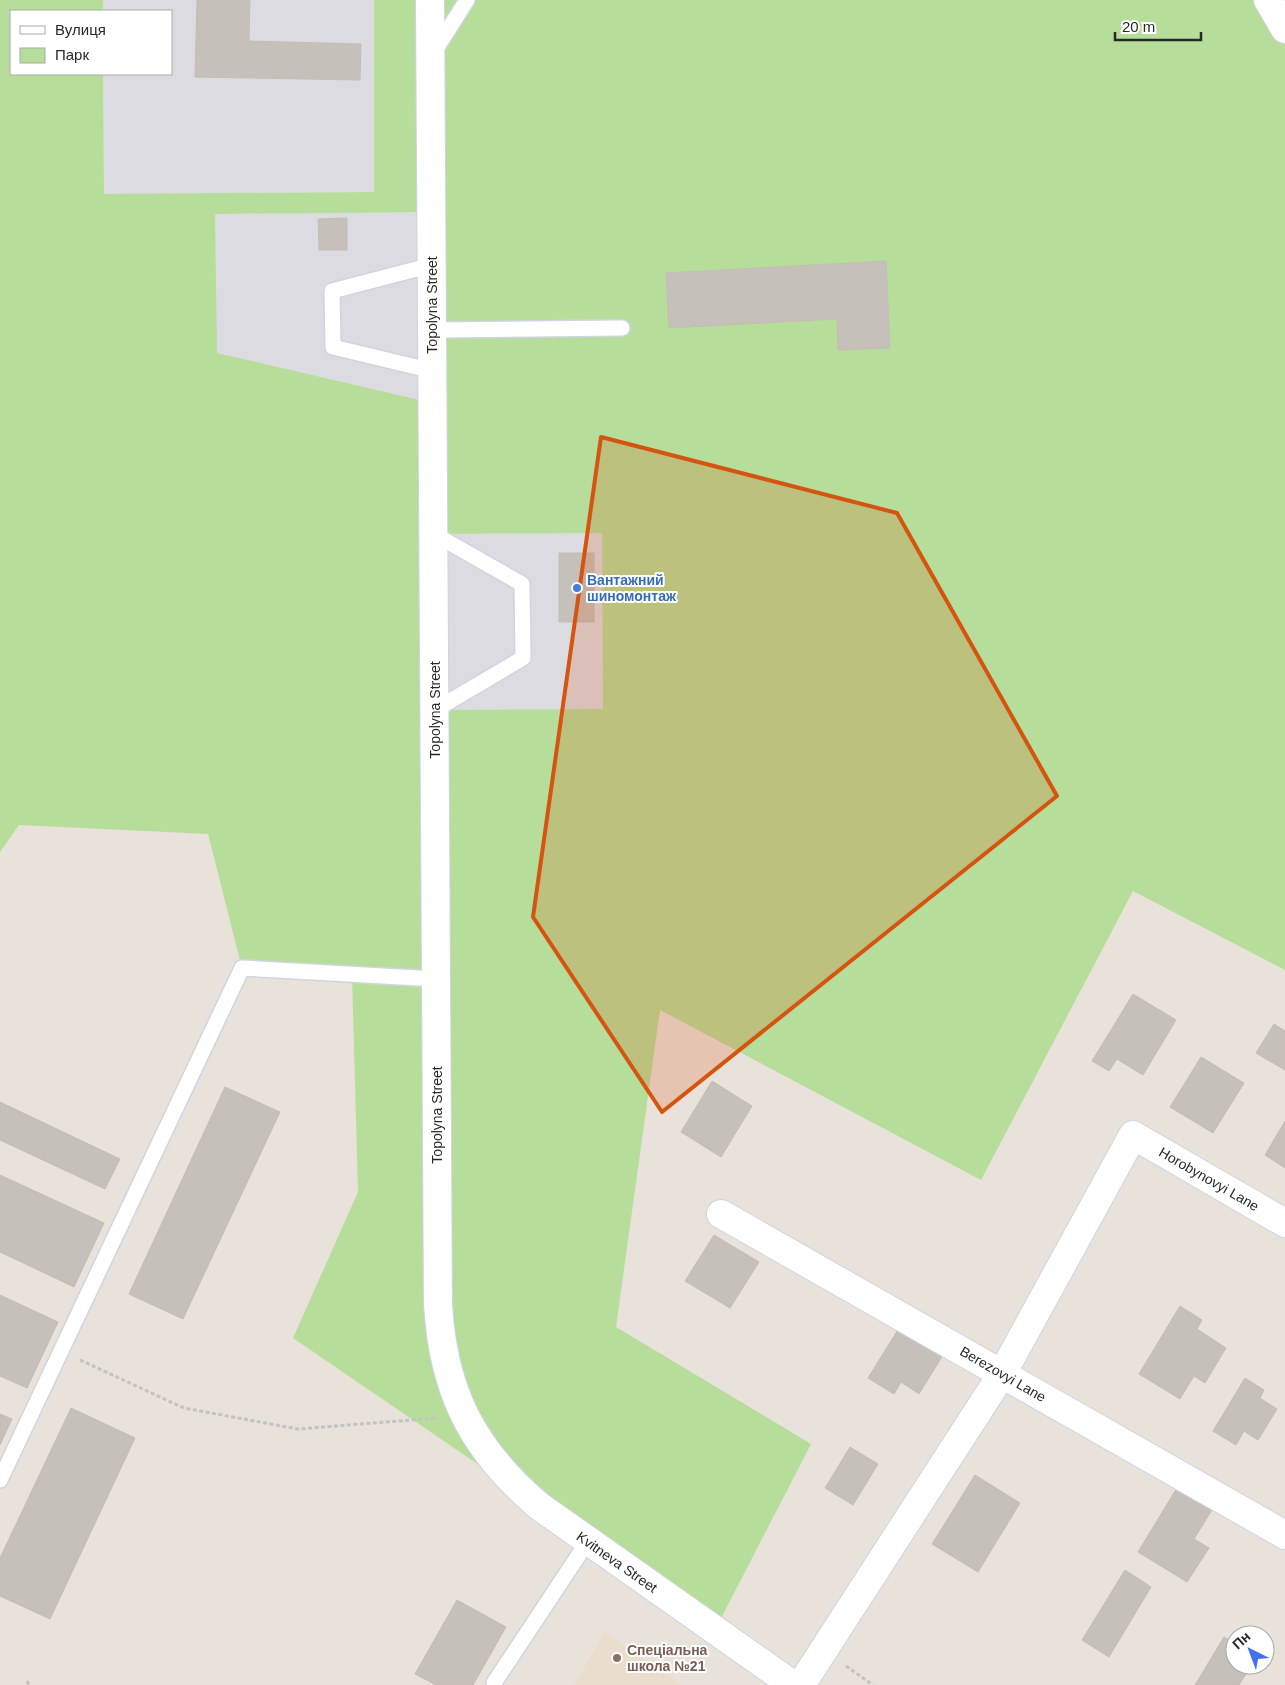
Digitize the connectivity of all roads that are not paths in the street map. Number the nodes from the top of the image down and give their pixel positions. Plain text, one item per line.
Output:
1 (430, 0) edge
2 (467, 0) edge
3 (1268, 0) edge
4 (1285, 29) edge
5 (431, 58) junction
6 (432, 265) junction
7 (622, 328) dead end
8 (433, 330) junction
9 (433, 371) junction
10 (434, 534) junction
11 (435, 710) junction
12 (436, 979) junction
13 (722, 1214) dead end
14 (1285, 1223) edge
15 (1002, 1374) junction
16 (464, 1416) joint
17 (0, 1480) edge
18 (1285, 1534) edge
19 (588, 1541) junction
20 (494, 1683) dead end
21 (793, 1685) edge
22 (801, 1685) edge

1 - 5 main road, Topolyna Street
2 - 5 lane
3 - 4 main road
5 - 6 main road, Topolyna Street
6 - 8 main road, Topolyna Street
6 - 9 lane
7 - 8 lane
8 - 9 main road, Topolyna Street
9 - 10 main road, Topolyna Street
10 - 11 main road, Topolyna Street
10 - 11 lane
11 - 12 main road, Topolyna Street
12 - 16 main road, Topolyna Street
12 - 17 lane
13 - 15 main road, Berezovyi Lane
14 - 15 main road, Horobynovyi Lane
15 - 18 main road, Berezovyi Lane
15 - 22 main road
16 - 19 main road, Kvitneva Street
19 - 20 lane
19 - 21 main road, Kvitneva Street

